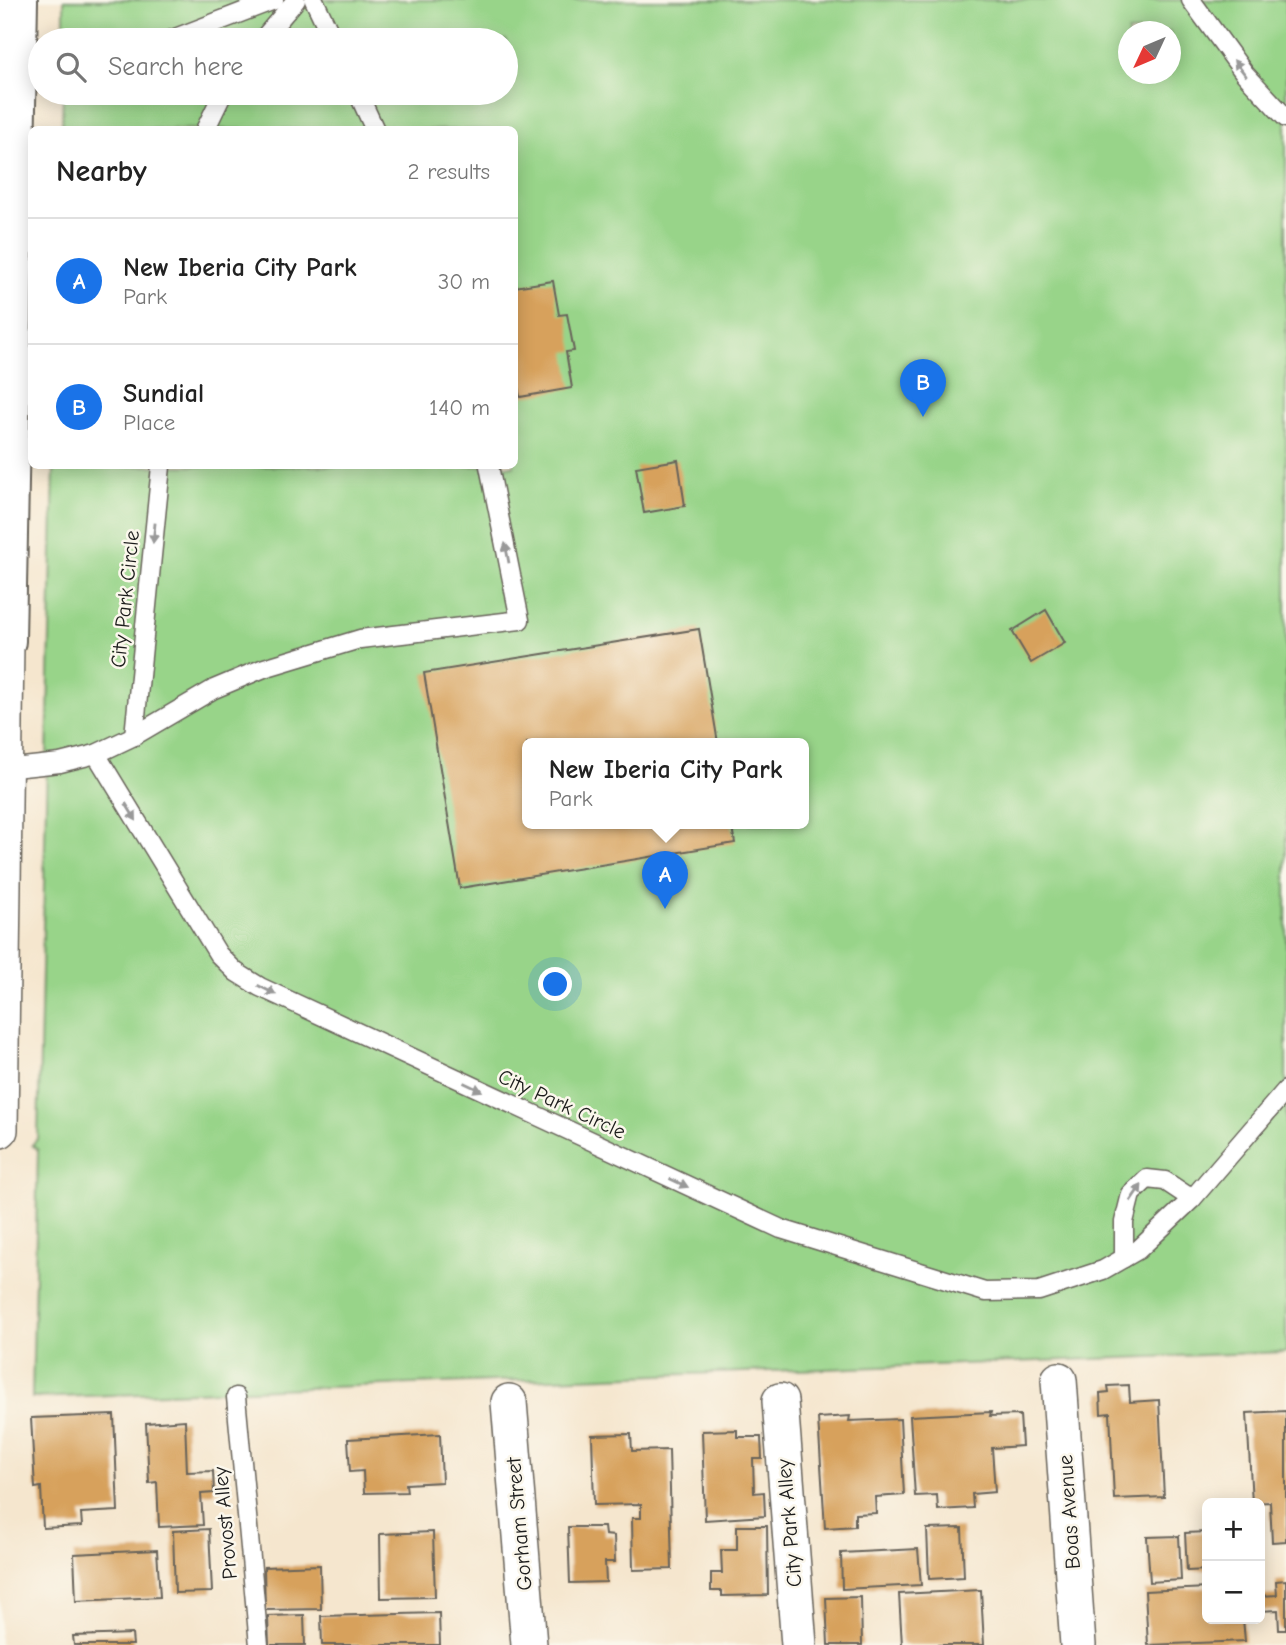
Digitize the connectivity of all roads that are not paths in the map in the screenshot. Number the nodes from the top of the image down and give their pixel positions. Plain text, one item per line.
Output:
1 (18, 0) edge
2 (274, 0) edge
3 (296, 0) edge
4 (314, 0) edge
5 (1195, 2) edge
6 (201, 28) edge
7 (272, 28) edge
8 (327, 28) edge
9 (16, 98) edge
10 (217, 105) edge
11 (364, 105) edge
12 (1286, 118) edge
13 (207, 126) edge
14 (373, 126) edge
15 (161, 469) edge
16 (490, 469) edge
17 (3, 641) edge
18 (134, 736) junction
19 (96, 754) junction
20 (4, 769) junction
21 (1286, 1090) edge
22 (0, 1129) edge
23 (1192, 1199) junction
24 (1124, 1258) junction
25 (1059, 1380) dead end
26 (236, 1396) dead end
27 (779, 1401) dead end
28 (509, 1402) dead end
29 (259, 1645) edge
30 (529, 1645) edge
31 (799, 1645) edge
32 (1078, 1645) edge

1 - 9 main road
2 - 6 lane
3 - 7 lane
4 - 8 lane
12 -> 5 lane
9 - 17 main road
10 - 13 lane
11 - 14 lane
15 -> 18 lane, City Park Circle
18 -> 16 lane
17 - 20 street
18 - 19 lane
19 - 20 lane
19 -> 24 lane, City Park Circle
20 - 22 street
21 - 23 lane, City Park Circle
23 - 24 lane, City Park Circle
24 -> 23 lane
25 - 32 street, Boas Avenue
26 - 29 lane, Provost Alley
27 - 31 street, City Park Alley
28 - 30 street, Gorham Street

